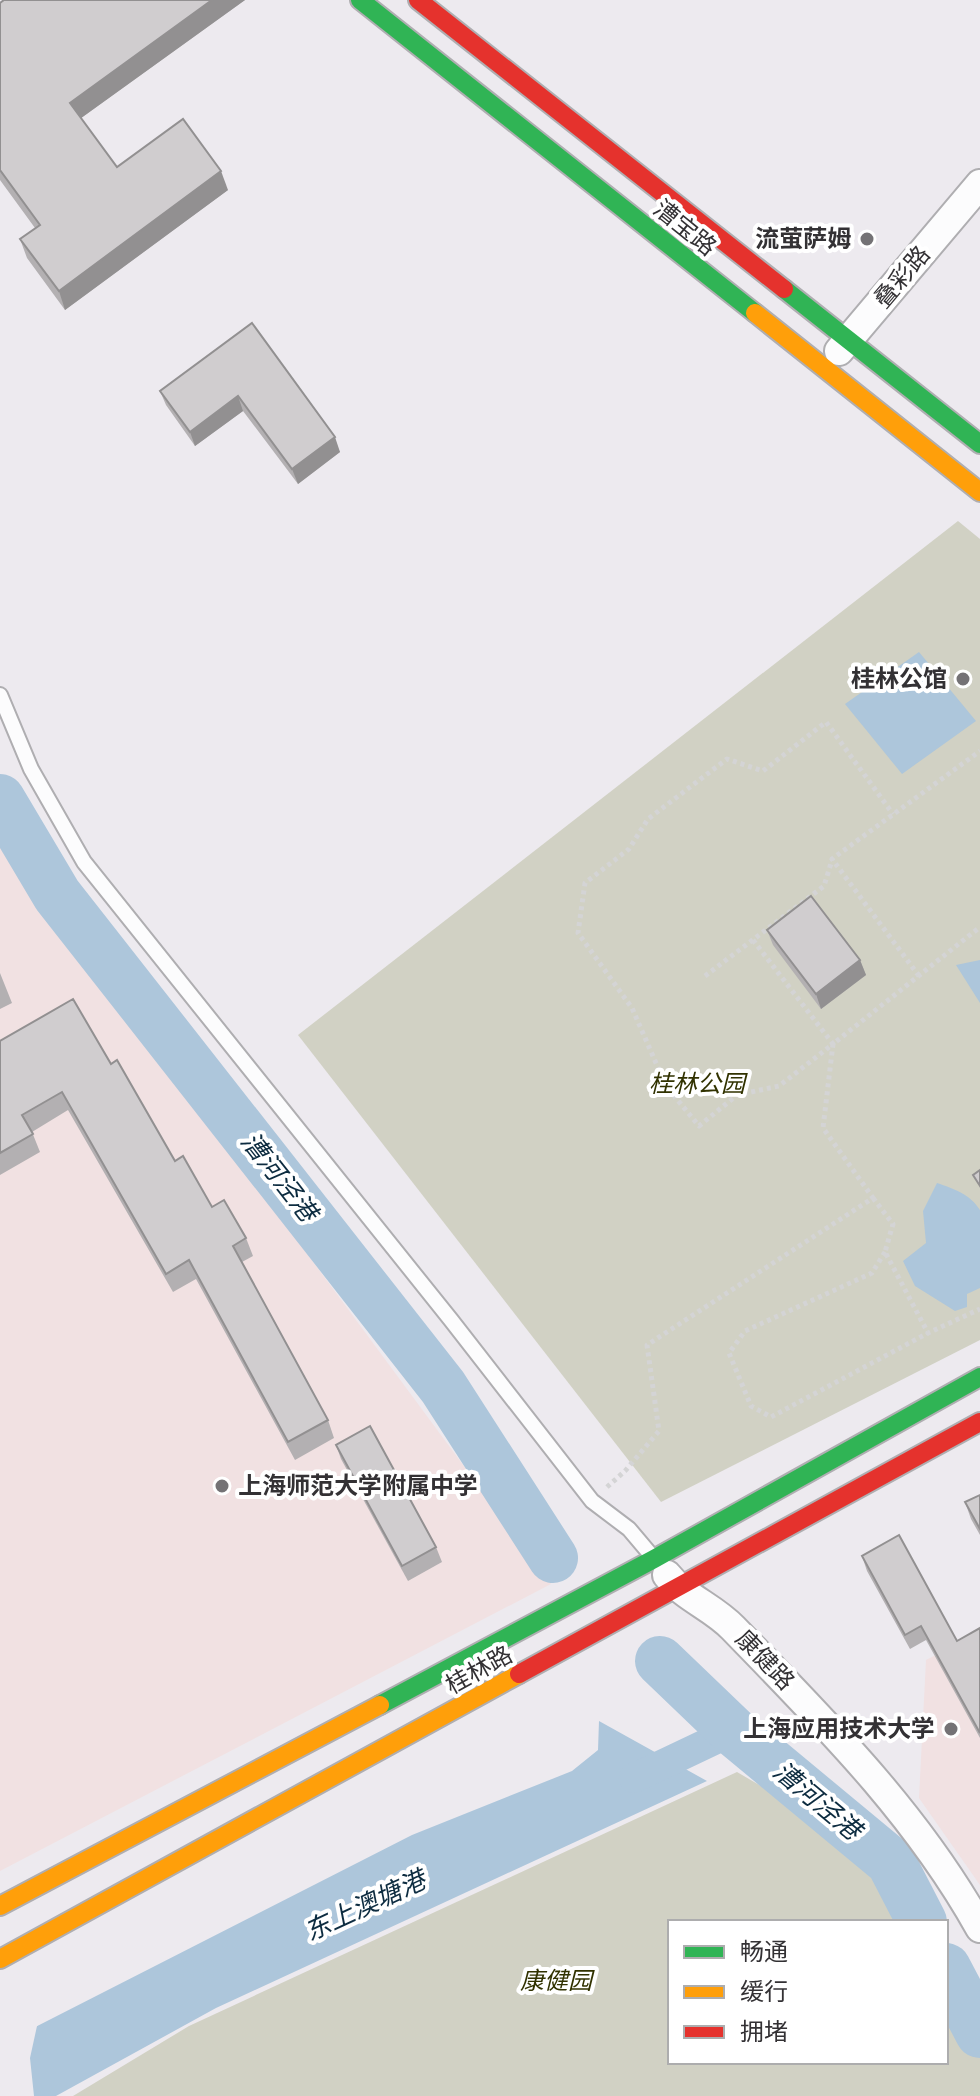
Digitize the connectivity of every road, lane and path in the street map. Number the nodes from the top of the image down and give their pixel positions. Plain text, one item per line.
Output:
1 (360, 0) edge
2 (418, 0) edge
3 (980, 184) edge
4 (851, 339) junction
5 (823, 369) junction
6 (980, 444) edge
7 (980, 492) edge
8 (0, 695) edge
9 (980, 751) edge
10 (893, 814) junction
11 (832, 859) junction
12 (980, 927) edge
13 (753, 940) junction
14 (705, 976) dead end
15 (919, 976) junction
16 (833, 1044) junction
17 (873, 1198) junction
18 (885, 1252) junction
19 (980, 1309) edge
20 (928, 1333) junction
21 (980, 1377) edge
22 (980, 1422) edge
23 (592, 1501) junction
24 (654, 1559) junction
25 (678, 1589) junction
26 (0, 1906) edge
27 (980, 1928) edge
28 (0, 1959) edge

1 - 5 main road, 漕宝路
2 - 4 main road, 漕宝路
3 - 4 street, 叠彩路
4 - 5 street, 叠彩路
4 - 6 main road, 漕宝路
5 - 7 main road, 漕宝路
8 - 23 lane
9 - 10 path
10 - 11 path
10 - 16 path
11 - 13 path
11 - 15 path
12 - 15 path
13 - 14 path
13 - 16 path
15 - 16 path
16 - 17 path
17 - 18 path
17 - 23 path
18 - 20 path
18 - 20 path
19 - 20 path
21 - 24 main road, 桂林路
22 - 25 main road, 桂林路
23 - 24 lane
24 - 25 street, 康健路
24 - 26 main road, 桂林路
25 - 27 street, 康健路
25 - 28 main road, 桂林路

